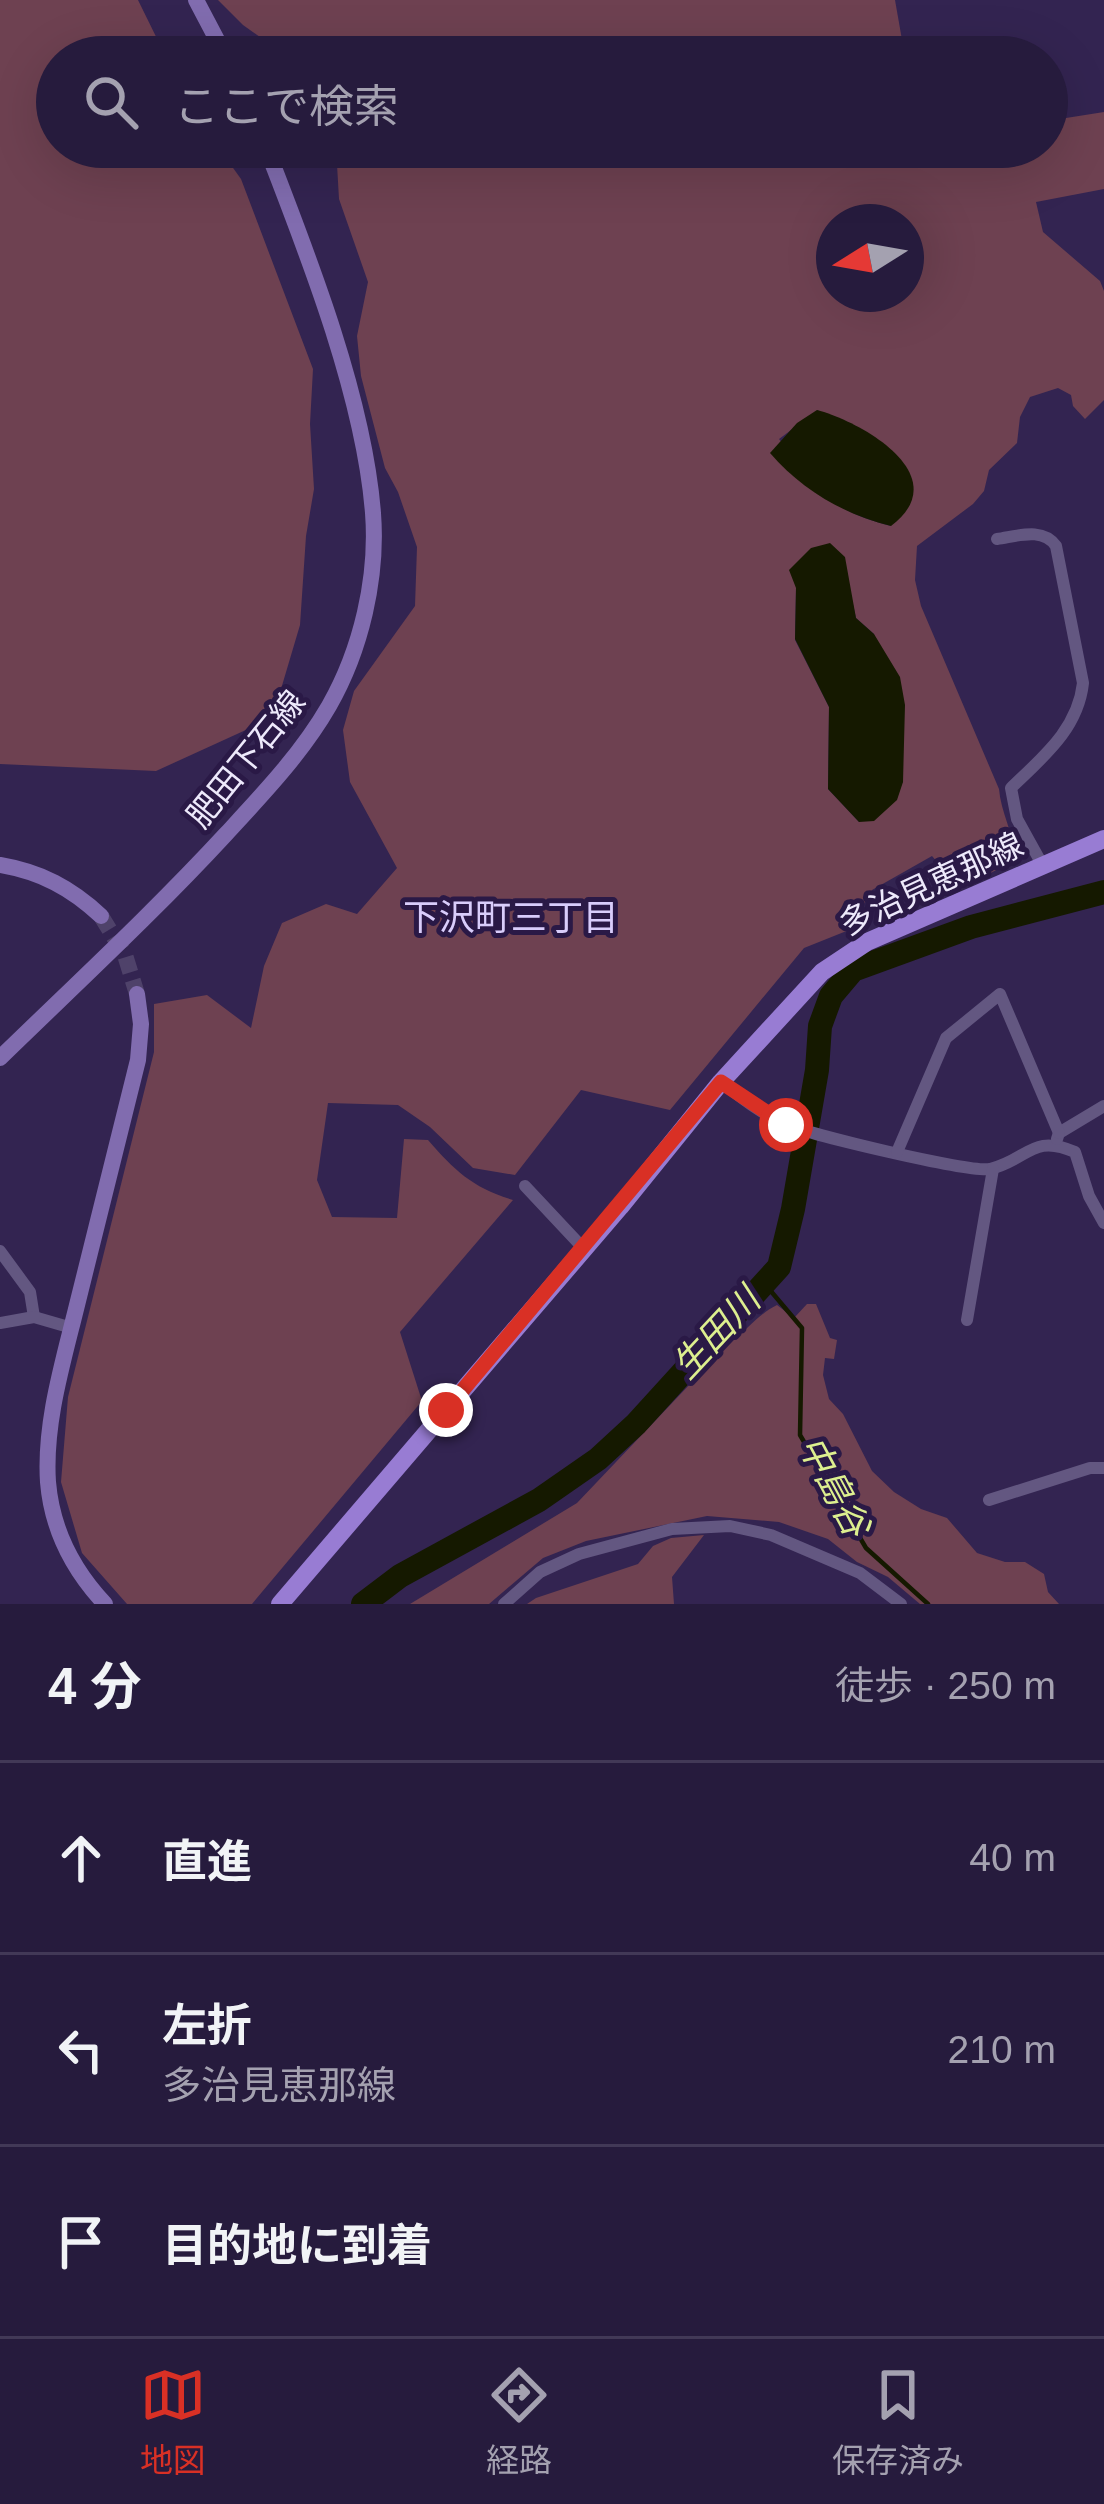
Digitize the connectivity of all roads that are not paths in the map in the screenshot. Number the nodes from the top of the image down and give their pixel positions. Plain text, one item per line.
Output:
1 (196, 0) edge
2 (215, 36) edge
3 (274, 168) edge
4 (998, 539) dead end
5 (1104, 839) edge
6 (0, 865) edge
7 (1043, 866) junction
8 (101, 916) tunnel mouth
9 (137, 994) tunnel mouth
10 (0, 1058) edge
11 (721, 1082) junction
12 (1104, 1106) edge
13 (1058, 1138) junction
14 (897, 1152) junction
15 (993, 1168) junction
16 (526, 1186) dead end
17 (1102, 1218) edge
18 (584, 1249) junction
19 (0, 1251) edge
20 (34, 1317) junction
21 (967, 1320) dead end
22 (0, 1323) edge
23 (72, 1328) junction
24 (1104, 1468) edge
25 (989, 1500) dead end
26 (105, 1604) edge
27 (280, 1604) edge
28 (504, 1604) edge
29 (902, 1604) edge

1 - 2 main road
3 - 10 main road, 肥田下石線
4 - 7 street
5 - 7 main road, 多治見恵那線
6 - 8 main road
7 - 11 main road, 多治見恵那線
9 - 23 main road
11 - 14 street
11 - 18 main road, 多治見恵那線
12 - 13 street
13 - 14 street
13 - 15 street
13 - 17 street
14 - 15 street
15 - 21 street
16 - 18 street
18 - 27 main road, 多治見恵那線
19 - 20 street
20 - 22 street
20 - 23 street
23 - 26 main road
24 - 25 street
28 - 29 street

